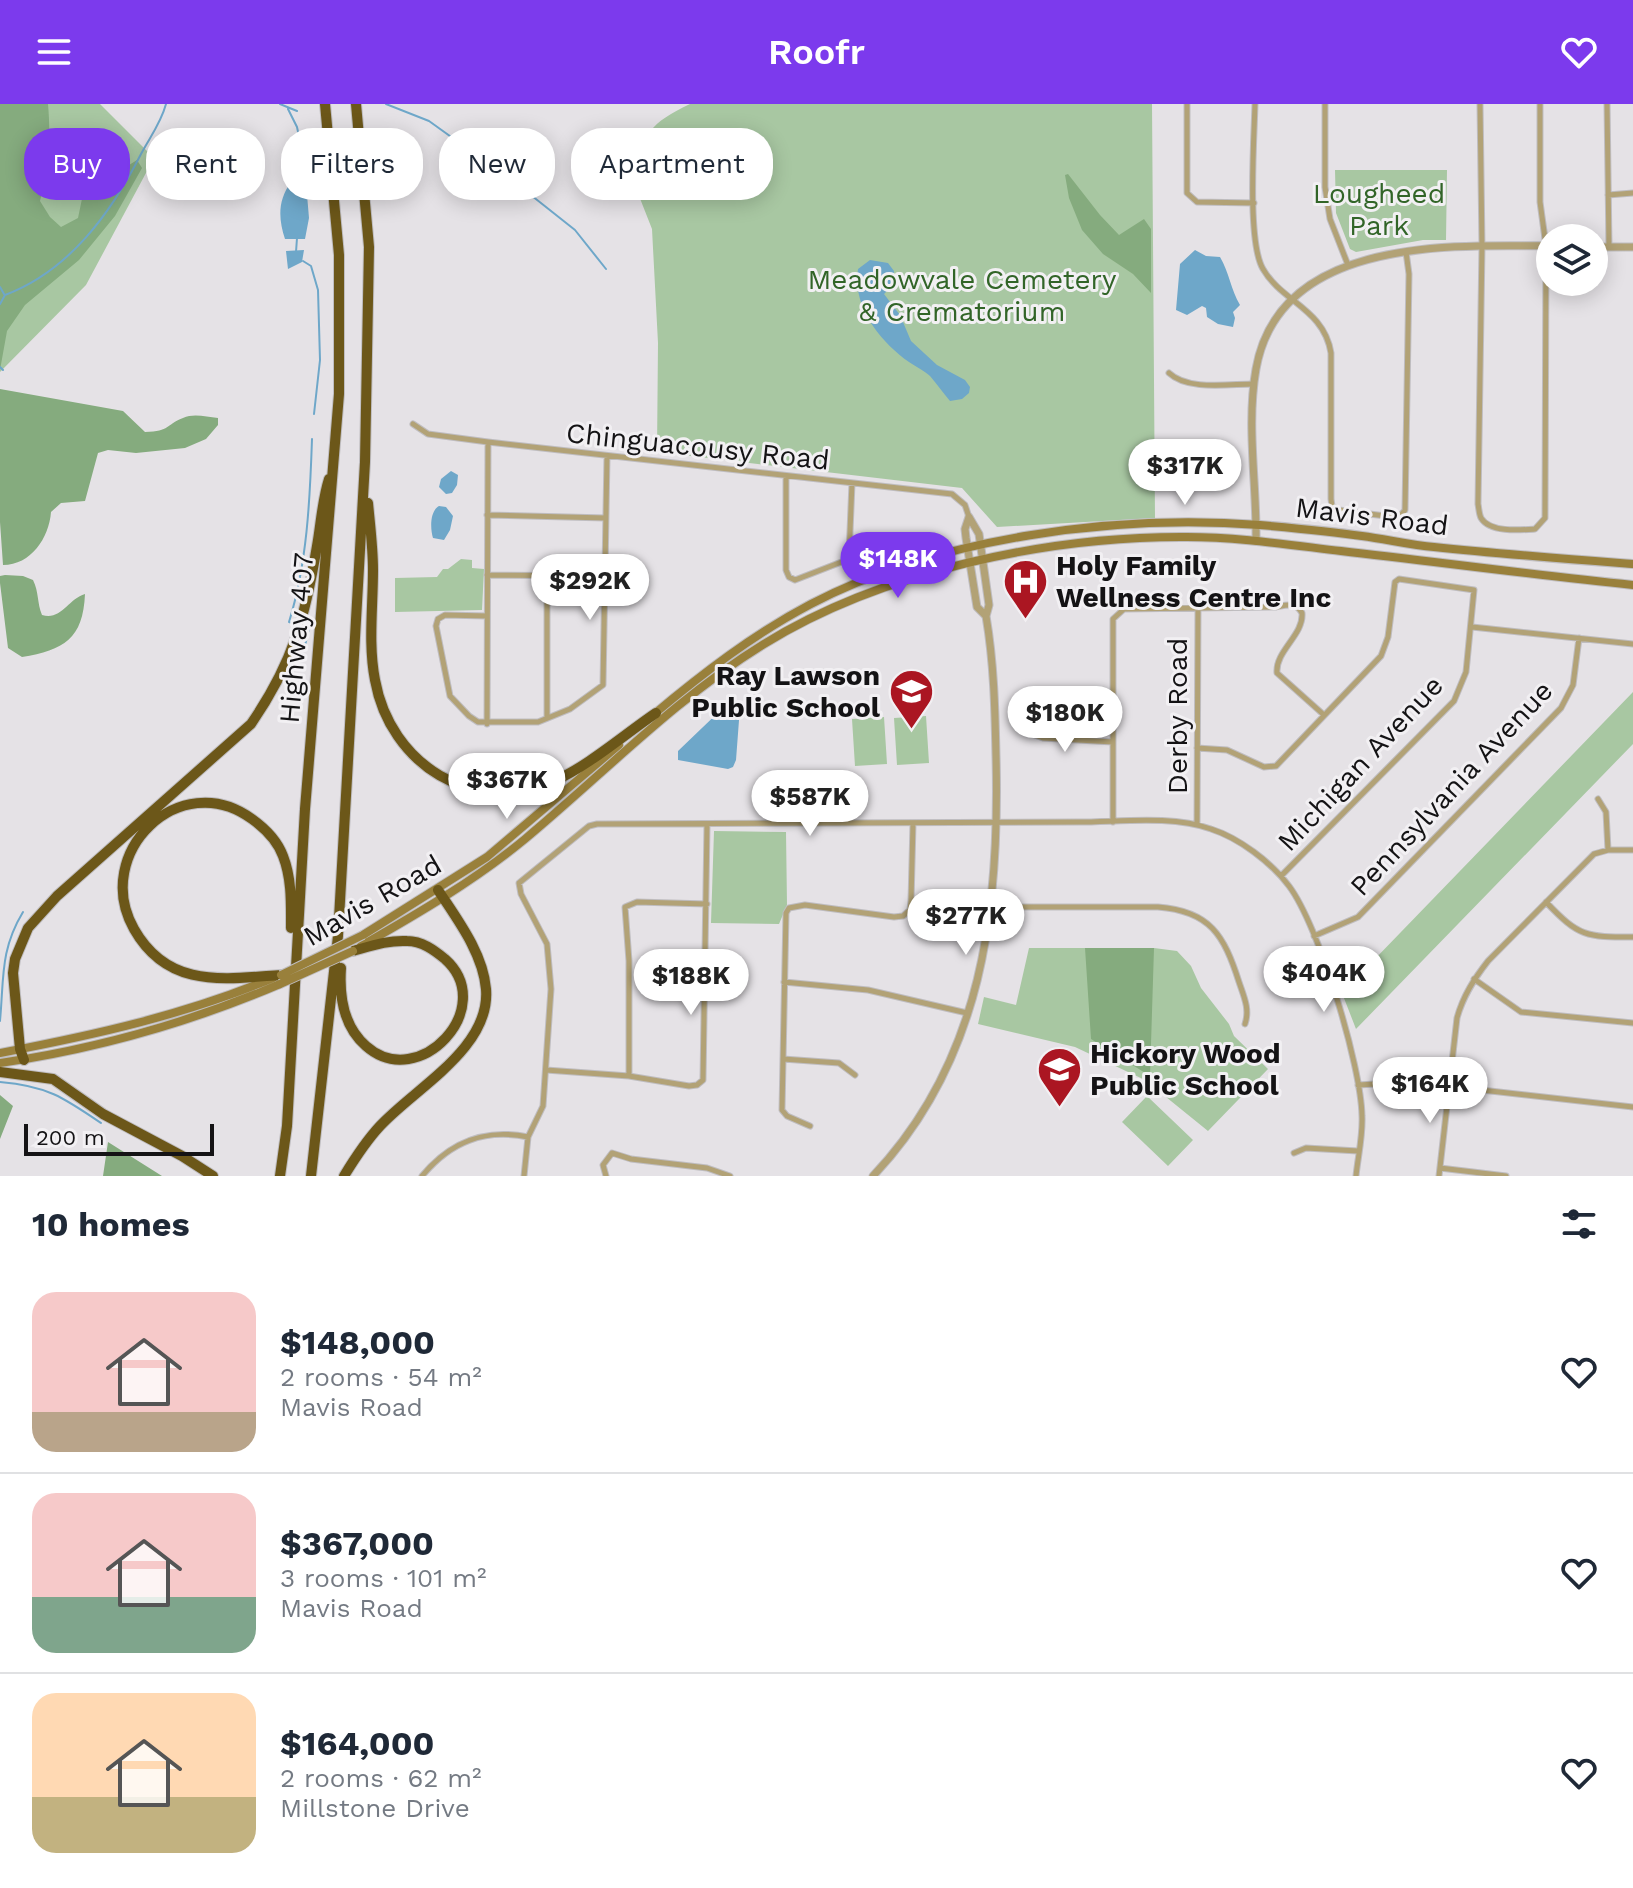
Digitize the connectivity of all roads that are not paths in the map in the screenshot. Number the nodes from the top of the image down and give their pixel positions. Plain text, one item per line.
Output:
1 (325, 104) edge
2 (356, 104) edge
3 (1187, 104) edge
4 (1255, 104) edge
5 (1325, 104) edge
6 (1480, 104) edge
7 (1540, 104) edge
8 (1607, 104) edge
9 (1633, 193) edge
10 (1608, 195) junction
11 (1254, 203) junction
12 (1544, 224) edge
13 (1482, 246) junction
14 (1536, 246) edge
15 (1609, 247) joint
16 (1633, 247) edge
17 (1406, 252) junction
18 (1348, 265) junction
19 (1547, 296) edge
20 (1294, 299) junction
21 (1169, 373) dead end
22 (1254, 384) junction
23 (413, 424) dead end
24 (488, 442) junction
25 (607, 456) junction
26 (335, 457) junction
27 (365, 462) junction
28 (786, 476) junction
29 (852, 483) junction
30 (487, 515) junction
31 (969, 517) junction
32 (606, 518) junction
33 (1256, 525) junction
34 (1256, 541) junction
35 (980, 545) junction
36 (1430, 547) junction
37 (967, 548) junction
38 (982, 560) junction
39 (1428, 561) junction
40 (970, 563) junction
41 (1633, 564) edge
42 (487, 575) junction
43 (547, 575) junction
44 (606, 575) junction
45 (635, 576) dead end
46 (1633, 585) edge
47 (1198, 606) junction
48 (487, 616) junction
49 (986, 616) junction
50 (1472, 627) junction
51 (1579, 638) junction
52 (1633, 644) edge
53 (656, 713) junction
54 (1324, 715) junction
55 (547, 718) junction
56 (487, 724) junction
57 (1024, 731) dead end
58 (1114, 742) junction
59 (1197, 748) junction
60 (1598, 799) dead end
61 (1113, 822) junction
62 (997, 823) junction
63 (913, 824) junction
64 (707, 825) junction
65 (1197, 826) junction
66 (1608, 850) junction
67 (1633, 850) edge
68 (1281, 876) junction
69 (441, 894) junction
70 (1546, 902) junction
71 (707, 904) junction
72 (992, 907) junction
73 (338, 936) junction
74 (1314, 936) junction
75 (1633, 937) edge
76 (353, 951) junction
77 (296, 956) junction
78 (1474, 979) junction
79 (281, 980) junction
80 (784, 982) junction
81 (968, 1014) junction
82 (1633, 1023) edge
83 (1245, 1024) dead end
84 (0, 1053) edge
85 (22, 1054) junction
86 (783, 1059) junction
87 (0, 1063) edge
88 (546, 1070) junction
89 (0, 1072) edge
90 (855, 1075) dead end
91 (629, 1076) junction
92 (1358, 1085) junction
93 (1449, 1085) junction
94 (1633, 1107) edge
95 (810, 1126) dead end
96 (528, 1137) junction
97 (1358, 1151) junction
98 (1294, 1153) dead end
99 (1440, 1168) junction
100 (213, 1176) edge
101 (280, 1176) edge
102 (311, 1176) edge
103 (344, 1176) edge
104 (422, 1176) edge
105 (524, 1176) edge
106 (606, 1176) edge
107 (730, 1176) edge
108 (873, 1176) edge
109 (1356, 1176) edge
110 (1439, 1176) edge
111 (1506, 1176) edge

1 - 26 highway, Highway 407
2 - 27 highway, Highway 407
3 - 11 street
4 - 11 street
5 - 18 street
6 - 13 street
7 - 12 street
8 - 10 street
9 - 10 street
10 - 15 street
11 - 20 street
13 - 14 street
13 - 17 street
13 - 19 street
15 - 16 street
17 - 18 street
17 - 20 street
18 - 20 street
20 - 22 street
21 - 22 street
22 - 33 street
23 - 24 street, Chinguacousy Road
24 - 25 street, Chinguacousy Road
24 - 30 street
25 - 28 street, Chinguacousy Road
25 - 32 street
26 - 77 highway, Highway 407
26 - 85 highway
27 - 53 highway
27 - 73 highway, Highway 407
28 - 29 street, Chinguacousy Road
28 - 29 street
29 - 31 street, Chinguacousy Road
30 - 32 street
30 - 42 street
31 - 35 street
31 - 37 street
32 - 44 street
33 - 34 street
33 - 35 main road, Mavis Road
33 - 36 main road, Mavis Road
34 - 38 main road, Mavis Road
34 - 39 main road, Mavis Road
35 - 37 main road, Mavis Road
35 - 38 street
36 - 39 main road
36 - 41 main road, Mavis Road
37 - 40 street
37 - 53 main road, Mavis Road
38 - 40 main road, Mavis Road
38 - 49 street
39 - 46 main road, Mavis Road
40 - 49 street
40 - 69 main road, Mavis Road
42 - 43 street
42 - 48 street
43 - 44 street
43 - 55 street
44 - 45 street
44 - 55 street
47 - 54 street
47 - 58 street
47 - 59 street, Derby Road
48 - 56 street
48 - 56 street
49 - 62 street
50 - 51 street
50 - 54 street, Michigan Avenue
50 - 68 street, Michigan Avenue
51 - 52 street
51 - 74 street, Pennsylvania Avenue
53 - 69 main road, Mavis Road
54 - 59 street, Michigan Avenue
55 - 56 street
57 - 58 street
58 - 61 street
59 - 65 street, Derby Road
60 - 66 street
61 - 62 street
61 - 65 street
62 - 63 street
62 - 72 street
63 - 64 street
63 - 80 street
64 - 71 street
64 - 88 street
65 - 68 street
66 - 67 street
66 - 70 street
68 - 74 street
69 - 76 main road, Mavis Road
69 - 79 main road, Mavis Road, bridge
69 - 103 highway
70 - 75 street
70 - 78 street
71 - 91 street
71 - 91 street
72 - 81 street
72 - 83 street
73 - 76 highway
73 - 102 highway, Highway 407
74 - 92 street
76 - 79 main road, Mavis Road, bridge
77 - 79 highway
77 - 101 highway, Highway 407
78 - 82 street
78 - 93 street
79 - 85 main road, Mavis Road
80 - 81 street
80 - 86 street
81 - 108 street
84 - 85 main road, Mavis Road
85 - 87 main road, Mavis Road
86 - 90 street
86 - 95 street
88 - 91 street
88 - 96 street
89 - 100 highway
92 - 93 street
92 - 97 street
93 - 94 street
93 - 99 street
96 - 104 street
96 - 105 street
97 - 98 street
97 - 109 street
99 - 110 street
99 - 111 street
106 - 107 street

